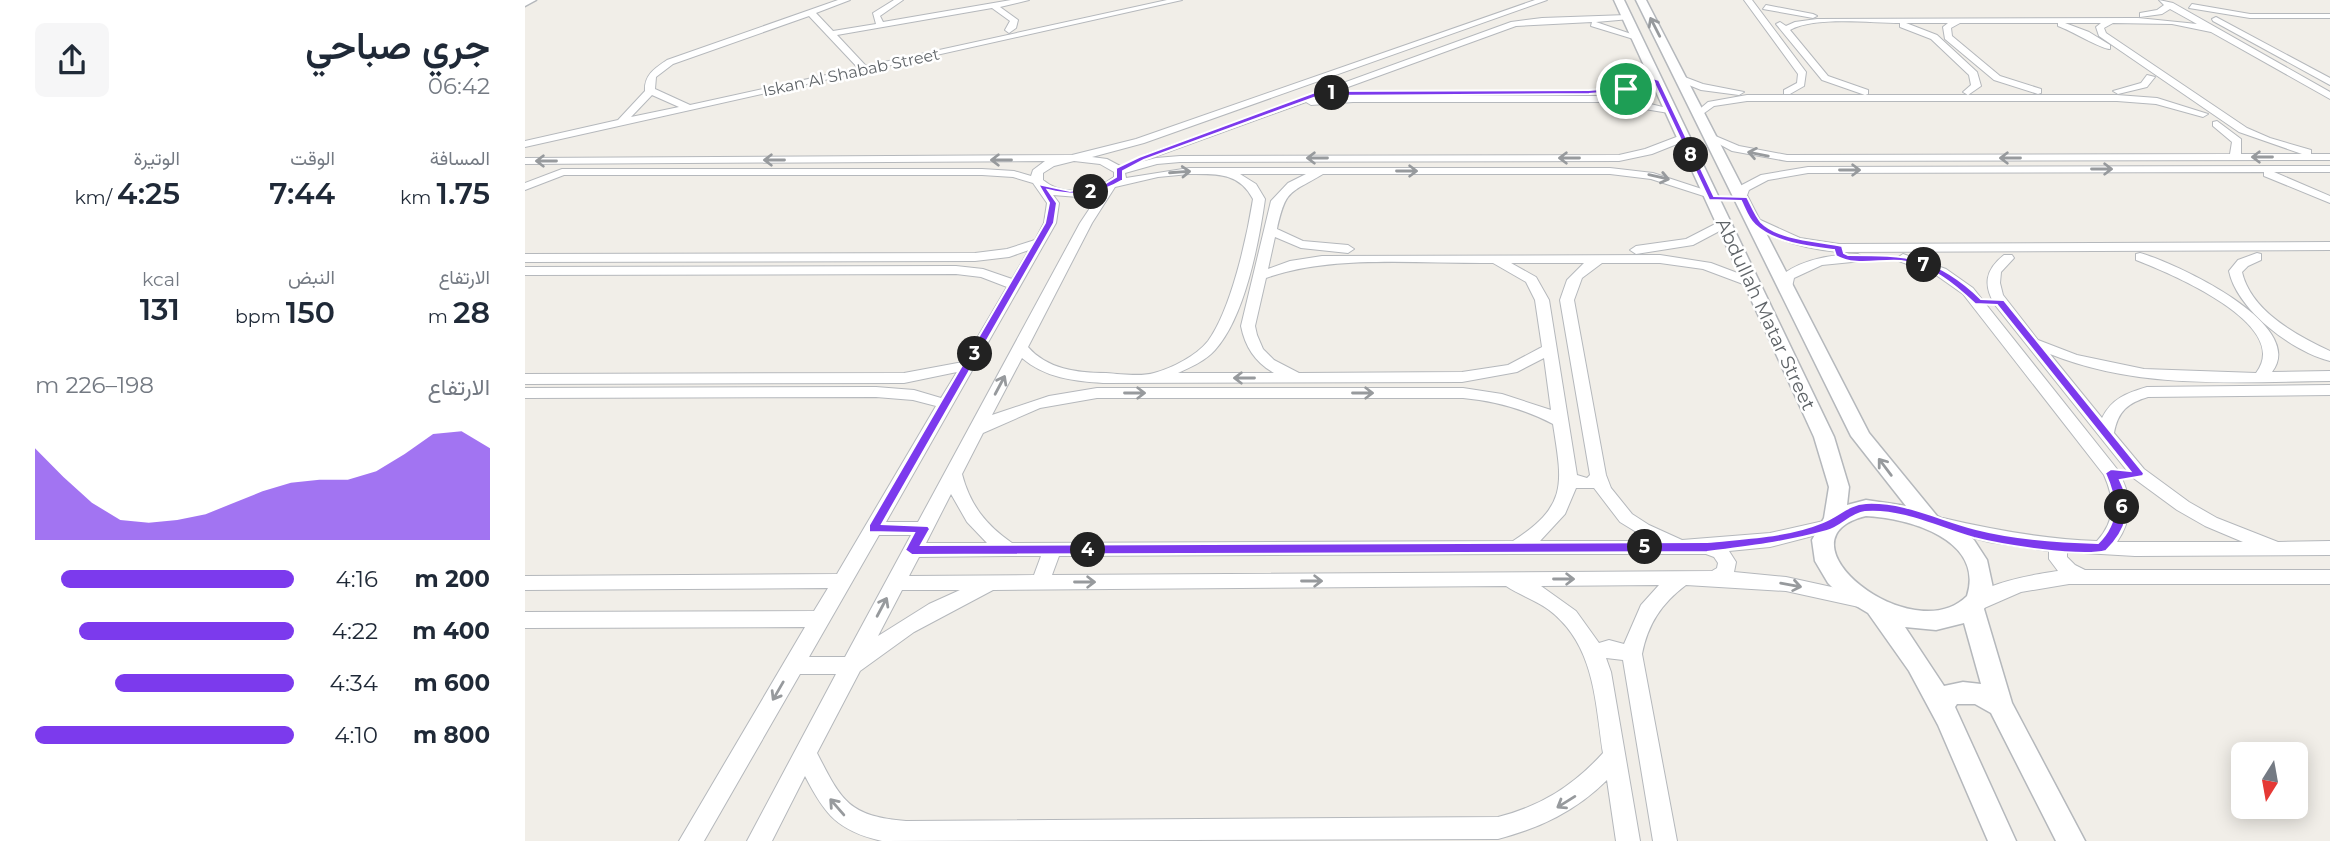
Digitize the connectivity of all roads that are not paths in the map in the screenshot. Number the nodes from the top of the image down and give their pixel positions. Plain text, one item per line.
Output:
1 (531, 0) edge
2 (846, 0) edge
3 (899, 0) edge
4 (1025, 0) edge
5 (1145, 0) edge
6 (1178, 0) edge
7 (1543, 0) edge
8 (1619, 0) edge
9 (1641, 0) edge
10 (1748, 0) edge
11 (525, 3) edge
12 (2166, 3) edge
13 (1763, 4) edge
14 (2188, 4) edge
15 (995, 6) junction
16 (812, 14) junction
17 (1627, 17) junction
18 (1815, 18) junction
19 (1978, 18) junction
20 (2141, 18) junction
21 (2267, 18) junction
22 (1575, 20) junction
23 (1959, 20) junction
24 (2038, 20) junction
25 (2111, 20) junction
26 (2330, 20) edge
27 (1883, 21) junction
28 (878, 22) junction
29 (1009, 30) junction
30 (1784, 30) junction
31 (2213, 30) junction
32 (2237, 31) junction
33 (2086, 33) junction
34 (831, 34) junction
35 (2102, 34) junction
36 (1934, 37) junction
37 (1948, 37) junction
38 (1637, 39) junction
39 (1645, 57) junction
40 (1671, 58) junction
41 (861, 66) junction
42 (1382, 71) junction
43 (1803, 74) junction
44 (1819, 74) junction
45 (1974, 74) junction
46 (1990, 74) junction
47 (2150, 77) junction
48 (1682, 79) junction
49 (1656, 80) junction
50 (2330, 82) edge
51 (650, 91) junction
52 (1787, 92) junction
53 (1865, 92) junction
54 (2044, 92) junction
55 (1318, 93) junction
56 (1402, 93) junction
57 (1967, 94) junction
58 (2125, 94) junction
59 (1602, 95) junction
60 (1745, 95) junction
61 (1373, 96) junction
62 (2330, 96) edge
63 (674, 102) junction
64 (1288, 105) junction
65 (690, 108) junction
66 (633, 111) junction
67 (1671, 112) junction
68 (1700, 113) junction
69 (2203, 114) junction
70 (621, 123) junction
71 (2226, 129) junction
72 (2243, 130) junction
73 (525, 134) edge
74 (1683, 138) junction
75 (1713, 138) junction
76 (525, 144) edge
77 (2330, 157) edge
78 (1072, 158) junction
79 (1619, 158) junction
80 (1787, 158) junction
81 (2044, 158) junction
82 (2233, 158) junction
83 (525, 162) edge
84 (1226, 165) junction
85 (2057, 169) junction
86 (2249, 169) junction
87 (2330, 169) edge
88 (1796, 170) junction
89 (1323, 171) junction
90 (525, 172) edge
91 (563, 172) junction
92 (1623, 172) junction
93 (1115, 178) junction
94 (1039, 183) junction
95 (525, 187) edge
96 (1711, 197) junction
97 (1743, 197) junction
98 (2330, 200) edge
99 (1258, 207) junction
100 (1276, 207) junction
101 (1756, 222) junction
102 (1723, 224) junction
103 (1270, 231) junction
104 (1040, 242) junction
105 (2330, 246) edge
106 (1842, 253) junction
107 (1340, 254) junction
108 (1641, 254) junction
109 (2140, 257) junction
110 (2257, 257) junction
111 (2330, 257) edge
112 (525, 258) edge
113 (1902, 258) junction
114 (2008, 258) junction
115 (1492, 259) junction
116 (1600, 259) junction
117 (525, 271) edge
118 (1259, 276) junction
119 (1751, 283) junction
120 (1787, 284) junction
121 (1014, 285) junction
122 (2219, 294) junction
123 (2243, 294) junction
124 (1542, 300) junction
125 (1567, 300) junction
126 (1979, 302) junction
127 (2000, 302) junction
128 (1226, 326) junction
129 (1248, 326) junction
130 (2265, 337) junction
131 (2291, 337) junction
132 (2033, 343) junction
133 (1020, 347) junction
134 (1551, 348) junction
135 (2330, 357) edge
136 (969, 365) junction
137 (2157, 376) junction
138 (2260, 376) junction
139 (2330, 376) edge
140 (1103, 378) junction
141 (1151, 378) junction
142 (1305, 378) junction
143 (525, 379) edge
144 (1463, 385) junction
145 (2169, 390) junction
146 (2330, 390) edge
147 (525, 393) edge
148 (555, 393) junction
149 (1097, 393) junction
150 (945, 404) junction
151 (525, 406) edge
152 (1561, 422) junction
153 (976, 430) junction
154 (2106, 433) junction
155 (1861, 436) junction
156 (1824, 437) junction
157 (953, 473) junction
158 (2111, 473) junction
159 (2138, 473) junction
160 (1598, 475) junction
161 (1569, 476) junction
162 (1929, 520) junction
163 (1831, 522) junction
164 (873, 528) junction
165 (923, 529) junction
166 (1687, 547) junction
167 (1707, 547) junction
168 (2061, 547) junction
169 (1516, 548) junction
170 (2101, 548) junction
171 (2275, 548) junction
172 (2330, 548) edge
173 (912, 550) junction
174 (1009, 550) junction
175 (1052, 550) junction
176 (2084, 577) junction
177 (2330, 577) edge
178 (1682, 578) junction
179 (1715, 578) junction
180 (1502, 579) junction
181 (843, 581) junction
182 (525, 583) edge
183 (894, 583) junction
184 (995, 583) junction
185 (1040, 583) junction
186 (1869, 604) junction
187 (1973, 605) junction
188 (820, 619) junction
189 (525, 620) edge
190 (1596, 653) junction
191 (1632, 654) junction
192 (793, 665) junction
193 (851, 666) junction
194 (2000, 705) junction
195 (1942, 707) junction
196 (805, 752) junction
197 (1615, 755) junction
198 (1505, 835) edge
199 (880, 836) edge
200 (691, 841) edge
201 (758, 841) edge
202 (1628, 841) edge
203 (1665, 841) edge
204 (2002, 841) edge
205 (2071, 841) edge

1 - 11 street
2 - 16 street
3 - 28 street
4 - 15 street
5 - 29 street, Iskan Al Shabab Street
6 - 41 street, Iskan Al Shabab Street
7 - 78 street
8 - 17 street, Abdullah Matar Street
40 -> 9 street, Abdullah Matar Street
10 - 43 street
12 - 14 street
12 - 20 street
12 - 31 street
13 - 18 street
13 - 30 street
14 - 21 street
14 - 32 street
15 - 28 street
15 - 29 street
16 - 34 street
16 - 51 street
17 - 22 street
17 - 38 street, Abdullah Matar Street
18 - 19 street
18 - 27 street
18 - 30 street
19 - 20 street
19 - 23 street
19 - 24 street
20 - 25 street
20 - 31 street
21 - 26 street
21 - 26 street
21 - 32 street
22 - 38 street
22 - 42 street
23 - 27 street
23 - 37 street
24 - 25 street
24 - 33 street
25 - 35 street
27 - 36 street
28 - 34 street
29 - 41 street, Iskan Al Shabab Street
30 - 44 street
31 - 62 street
32 - 50 street
33 - 35 street
33 - 47 street
34 - 41 street
35 - 72 street
36 - 37 street
36 - 45 street
37 - 46 street
38 - 39 street, Abdullah Matar Street
39 - 40 street
39 - 49 street, Abdullah Matar Street
40 - 48 street, Abdullah Matar Street
41 - 63 street, Iskan Al Shabab Street
41 - 65 street, Iskan Al Shabab Street
42 - 55 street
42 - 56 street
43 - 44 street
43 - 52 street
44 - 53 street
45 - 46 street
45 - 57 street
46 - 54 street
47 - 58 street
47 - 69 street
48 - 60 street
48 - 68 street, Abdullah Matar Street
49 - 59 street
49 - 67 street, Abdullah Matar Street
51 - 63 street
51 - 66 street
52 - 53 street
52 - 60 street
53 - 57 street
54 - 57 street
54 - 58 street
55 - 61 street
55 - 64 street
56 - 59 street
56 - 61 street
57 - 58 street
57 - 60 street
58 - 69 street
59 - 61 street
59 - 67 street
60 - 68 street
61 - 64 street
63 - 65 street
63 - 66 street, Iskan Al Shabab Street
64 - 93 street
65 - 70 street, Iskan Al Shabab Street
66 - 70 street
66 - 73 street, Iskan Al Shabab Street
67 - 74 street, Abdullah Matar Street
68 - 75 street, Abdullah Matar Street
69 - 71 street
70 - 76 street, Iskan Al Shabab Street
71 - 72 street
71 - 82 street
72 - 77 street
74 - 79 street
74 - 96 street, Abdullah Matar Street
80 -> 75 street
75 - 97 street, Abdullah Matar Street
77 -> 82 street
78 -> 83 street
78 - 93 street
78 - 94 street
79 -> 84 street
79 - 92 street
81 -> 80 street
80 - 88 street
81 - 82 street
81 - 85 street
84 - 89 street
84 - 93 street
84 - 99 street
85 -> 86 street
88 -> 85 street
86 - 87 street
86 - 98 street
88 - 97 street
89 -> 92 street
89 - 100 street
90 - 91 street
91 - 94 street
91 - 95 street
92 -> 96 street
93 - 94 street
93 - 133 street
94 - 104 street
96 - 97 street
96 - 102 street, Abdullah Matar Street
97 - 101 street, Abdullah Matar Street
99 - 100 street
99 - 128 street
100 - 103 street
101 - 106 street
101 - 120 street, Abdullah Matar Street
102 - 108 street
102 - 119 street, Abdullah Matar Street
103 - 107 street
103 - 118 street
104 - 112 street
104 - 121 street
105 - 106 street
106 - 113 street
106 - 120 street
107 - 108 street
107 - 115 street
107 - 118 street
108 - 116 street
108 - 119 street
109 - 110 street
109 - 114 street
109 - 122 street
110 - 111 street
110 - 123 street
113 - 114 street
113 - 126 street
114 - 127 street
115 - 116 street
115 - 124 street
116 - 125 street
117 - 121 street
118 - 129 street
119 - 156 street, Abdullah Matar Street
120 - 155 street, Abdullah Matar Street
121 - 136 street
122 - 123 street
122 - 130 street
123 - 131 street
124 - 125 street
124 - 134 street
125 - 160 street
126 - 127 street
126 - 158 street
127 - 132 street
128 - 129 street
128 - 141 street
129 - 142 street
130 - 131 street
130 - 138 street
131 - 135 street
132 - 137 street
132 - 154 street
133 - 140 street
153 -> 133 street
134 - 144 street
134 - 152 street
136 - 143 street
136 - 150 street
137 - 138 street
137 - 145 street
138 - 139 street
140 - 141 street
140 - 149 street
142 -> 141 street
142 - 144 street
149 -> 144 street
144 - 152 street
145 - 146 street
145 - 154 street
147 - 148 street
148 - 150 street
148 - 151 street
149 - 153 street
150 - 164 street
152 - 161 street
153 - 157 street
154 - 159 street
155 - 156 street
162 -> 155 street, Abdullah Matar Street
156 - 163 street, Abdullah Matar Street
157 - 165 street
157 - 174 street
158 - 159 street
158 - 170 street
159 - 171 street
160 - 161 street
160 - 166 street
161 - 169 street
162 - 163 street
162 - 168 street
162 - 187 street
163 - 167 street
163 - 186 street
164 - 165 street
164 - 181 street
165 - 173 street
166 - 167 street
166 - 169 street
167 - 179 street
168 - 170 street
168 - 176 street
169 - 175 street
170 - 171 street
171 - 172 street
173 - 174 street
173 - 183 street
174 - 175 street
175 - 185 street
176 - 177 street
176 - 187 street
178 - 179 street
180 -> 178 street
178 - 191 street
179 -> 186 street
185 -> 180 street
180 - 190 street
181 - 182 street
181 - 188 street
183 - 184 street
193 -> 183 street
184 - 185 street
184 - 193 street
186 - 187 street
186 - 195 street
187 - 194 street
188 - 189 street
188 - 192 street
190 - 191 street
190 - 197 street
191 - 203 street
192 - 193 street
192 -> 200 street
193 - 196 street
194 - 195 street
194 - 205 street
195 - 204 street
199 -> 196 street
196 - 201 street
197 -> 198 street
197 - 202 street
198 - 199 street

